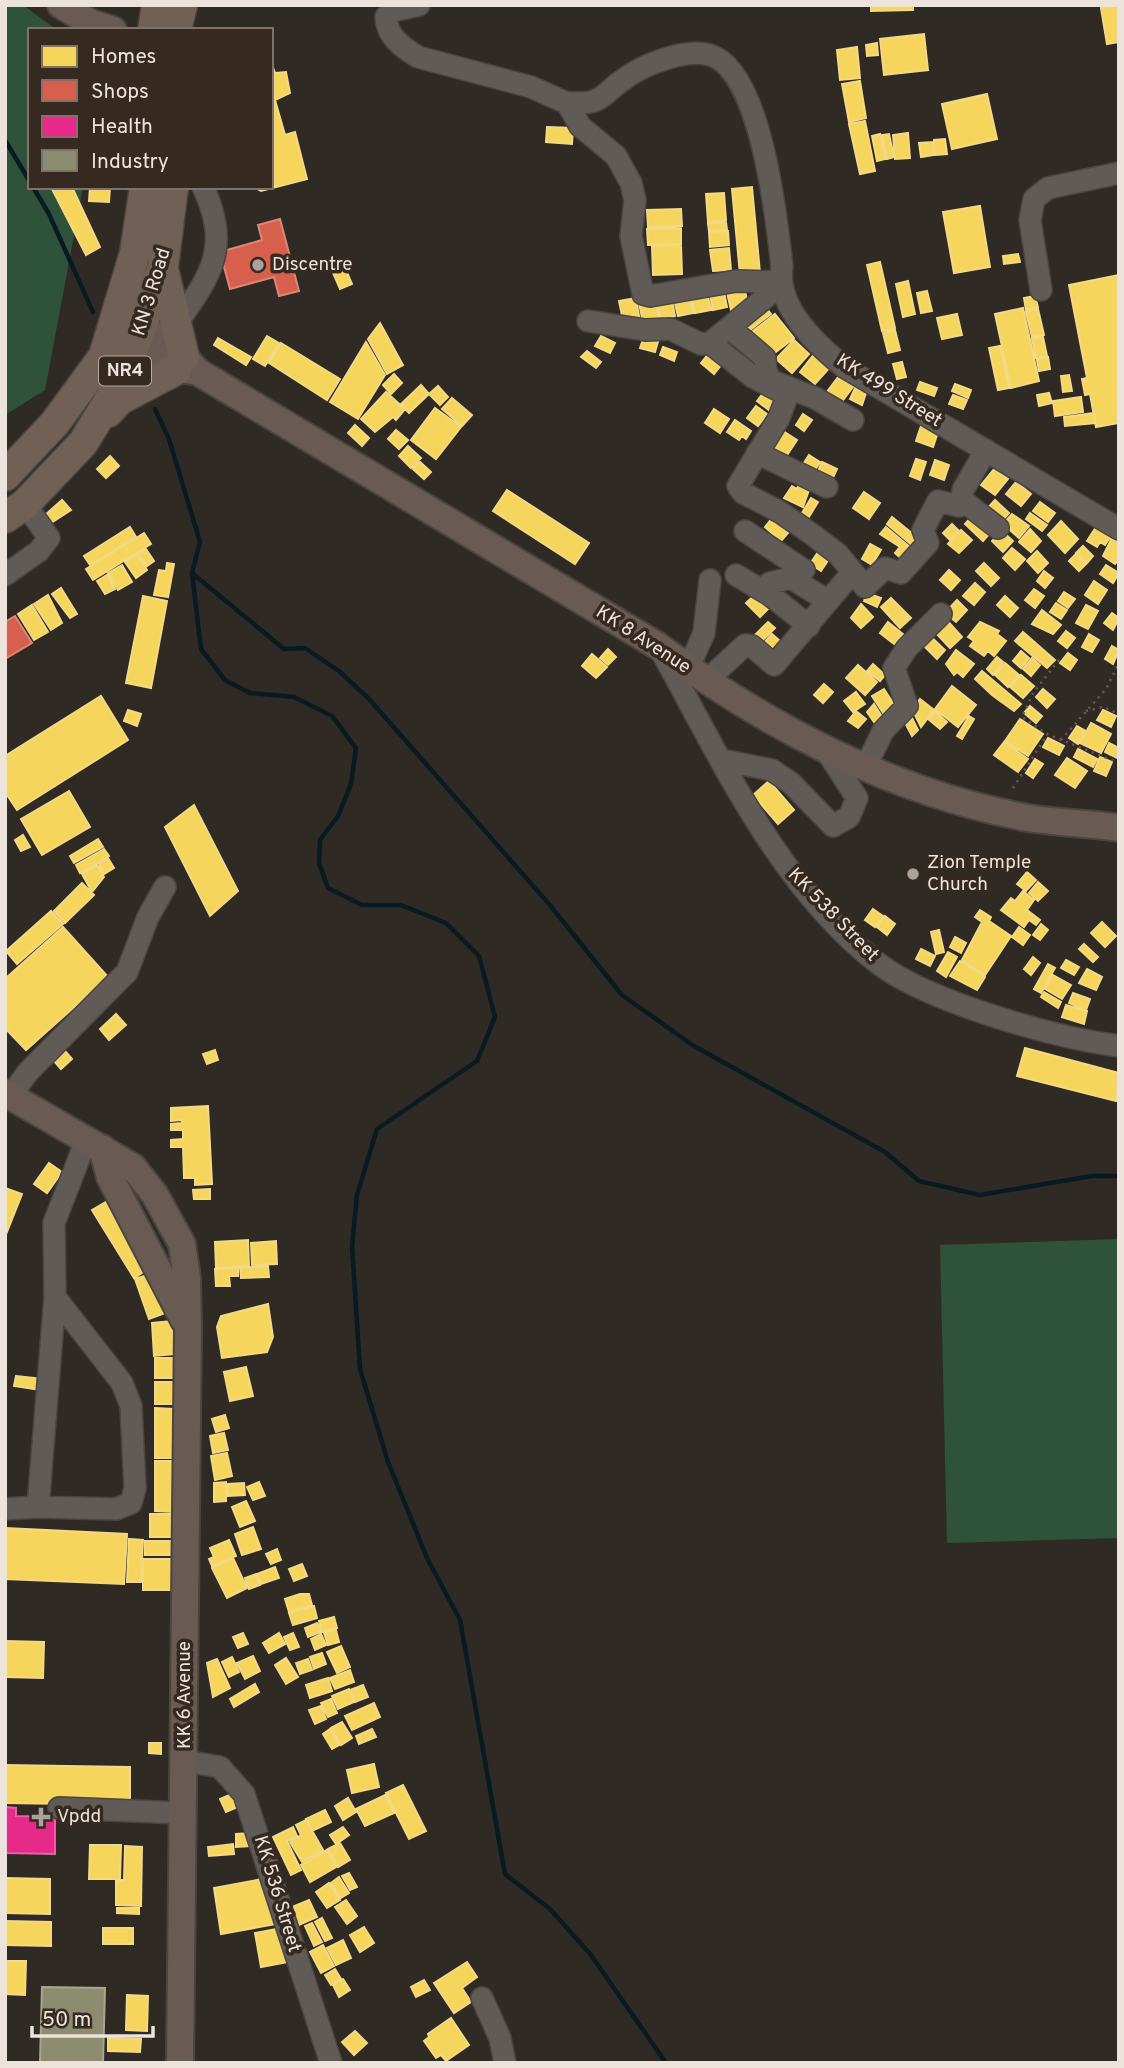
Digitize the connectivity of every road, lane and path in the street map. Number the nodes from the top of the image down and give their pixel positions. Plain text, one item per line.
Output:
1 (61, 5) edge
2 (157, 5) edge
3 (182, 5) edge
4 (419, 5) edge
5 (107, 28) edge
6 (153, 28) edge
7 (176, 28) edge
8 (567, 103) junction
9 (1119, 173) edge
10 (145, 189) edge
11 (173, 189) edge
12 (204, 189) edge
13 (163, 267) junction
14 (780, 282) junction
15 (1041, 290) dead end
16 (119, 309) junction
17 (589, 321) dead end
18 (175, 326) junction
19 (730, 328) junction
20 (710, 343) junction
21 (126, 346) junction
22 (186, 366) junction
23 (853, 420) dead end
24 (97, 425) junction
25 (986, 450) junction
26 (757, 453) junction
27 (5, 476) edge
28 (827, 487) dead end
29 (962, 500) junction
30 (15, 511) edge
31 (998, 528) dead end
32 (1119, 529) edge
33 (745, 531) dead end
34 (825, 545) junction
35 (796, 570) junction
36 (852, 573) junction
37 (5, 575) edge
38 (736, 575) dead end
39 (710, 580) dead end
40 (768, 588) junction
41 (828, 601) junction
42 (941, 614) dead end
43 (808, 626) junction
44 (658, 646) junction
45 (1059, 660) dead end
46 (1119, 663) edge
47 (1117, 671) edge
48 (697, 675) junction
49 (1085, 711) junction
50 (1119, 714) edge
51 (1047, 734) junction
52 (1061, 740) junction
53 (825, 749) junction
54 (722, 760) junction
55 (1119, 763) edge
56 (866, 768) junction
57 (1013, 788) dead end
58 (1119, 828) edge
59 (165, 887) dead end
60 (1119, 1046) edge
61 (8, 1094) edge
62 (95, 1143) junction
63 (55, 1297) junction
64 (38, 1507) junction
65 (5, 1509) edge
66 (185, 1761) junction
67 (59, 1808) dead end
68 (183, 1813) junction
69 (482, 1998) dead end
70 (180, 2063) edge
71 (331, 2063) edge
72 (505, 2063) edge

1 - 5 main road
2 - 6 highway
3 - 7 highway
4 - 8 street
8 - 14 street
8 - 14 street, KK 499 Street
9 - 15 street
10 - 16 highway, KN 3 Road / NR4
11 - 13 highway, KN 3 Road / NR4
12 - 18 street
13 - 18 highway
13 - 21 highway, KN 3 Road / NR4
14 - 19 street
14 - 25 street, KK 499 Street
16 - 21 highway, KN 3 Road / NR4
16 - 21 main road, KK 8 Avenue
17 - 20 street
18 - 22 highway
19 - 20 street
19 - 23 street
20 - 26 street
21 - 22 main road, KK 8 Avenue
21 - 24 highway, KN 3 Road / NR4
21 - 27 highway, KN 3 Road / NR4
22 - 24 highway
22 - 44 main road, KK 8 Avenue
24 - 30 highway, KN 3 Road / NR4
25 - 29 street
25 - 32 street, KK 499 Street
26 - 28 street
26 - 34 street
29 - 31 street
29 - 36 street
30 - 37 street
33 - 35 street
34 - 35 street
34 - 36 street
35 - 40 street
35 - 41 street
36 - 41 street
38 - 40 street
39 - 48 street
40 - 43 street
41 - 43 street
42 - 56 street
43 - 48 street
44 - 48 main road, KK 8 Avenue
44 - 54 street, KK 538 Street
45 - 51 path
46 - 47 path
47 - 49 path
48 - 53 main road, KK 8 Avenue
49 - 50 path
49 - 52 path
51 - 52 path
51 - 57 path
52 - 55 path
53 - 54 street
53 - 56 main road, KK 8 Avenue
54 - 60 street, KK 538 Street
56 - 58 main road, KK 8 Avenue
59 - 61 street
61 - 62 main road, KK 6 Avenue
62 - 63 street
62 - 66 main road, KK 6 Avenue
63 - 64 street
63 - 64 street
64 - 65 street
66 - 68 main road, KK 6 Avenue
66 - 71 street, KK 536 Street
67 - 68 street
68 - 70 main road, KK 6 Avenue
69 - 72 street

